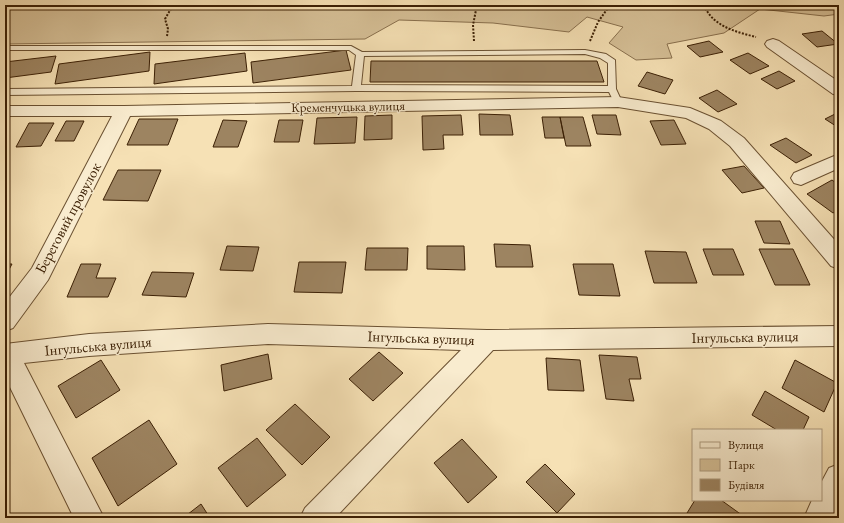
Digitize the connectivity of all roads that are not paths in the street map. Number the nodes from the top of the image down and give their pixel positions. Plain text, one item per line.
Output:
1 (773, 44) road end
2 (5, 48) edge
3 (360, 54) junction
4 (356, 88) junction
5 (839, 90) edge
6 (5, 92) edge
7 (615, 96) junction
8 (5, 111) edge
9 (124, 111) junction
10 (839, 160) edge
11 (801, 178) dead end
12 (839, 260) edge
13 (5, 320) edge
14 (839, 336) edge
15 (487, 340) junction
16 (5, 355) edge
17 (13, 386) edge
18 (839, 478) edge
19 (89, 518) edge
20 (315, 518) edge
21 (819, 518) edge

1 - 5 street
2 - 3 lane
3 - 4 lane
3 - 7 lane
4 - 6 lane
4 - 7 lane
7 - 9 street, Кременчуцька вулиця
7 - 12 street, Кременчуцька вулиця
8 - 9 street, Кременчуцька вулиця
9 - 13 street, Береговий провулок
10 - 11 street
14 - 15 street, Інгульська вулиця
15 - 16 street, Інгульська вулиця
15 - 20 street
16 - 17 street
17 - 19 street
18 - 21 street

